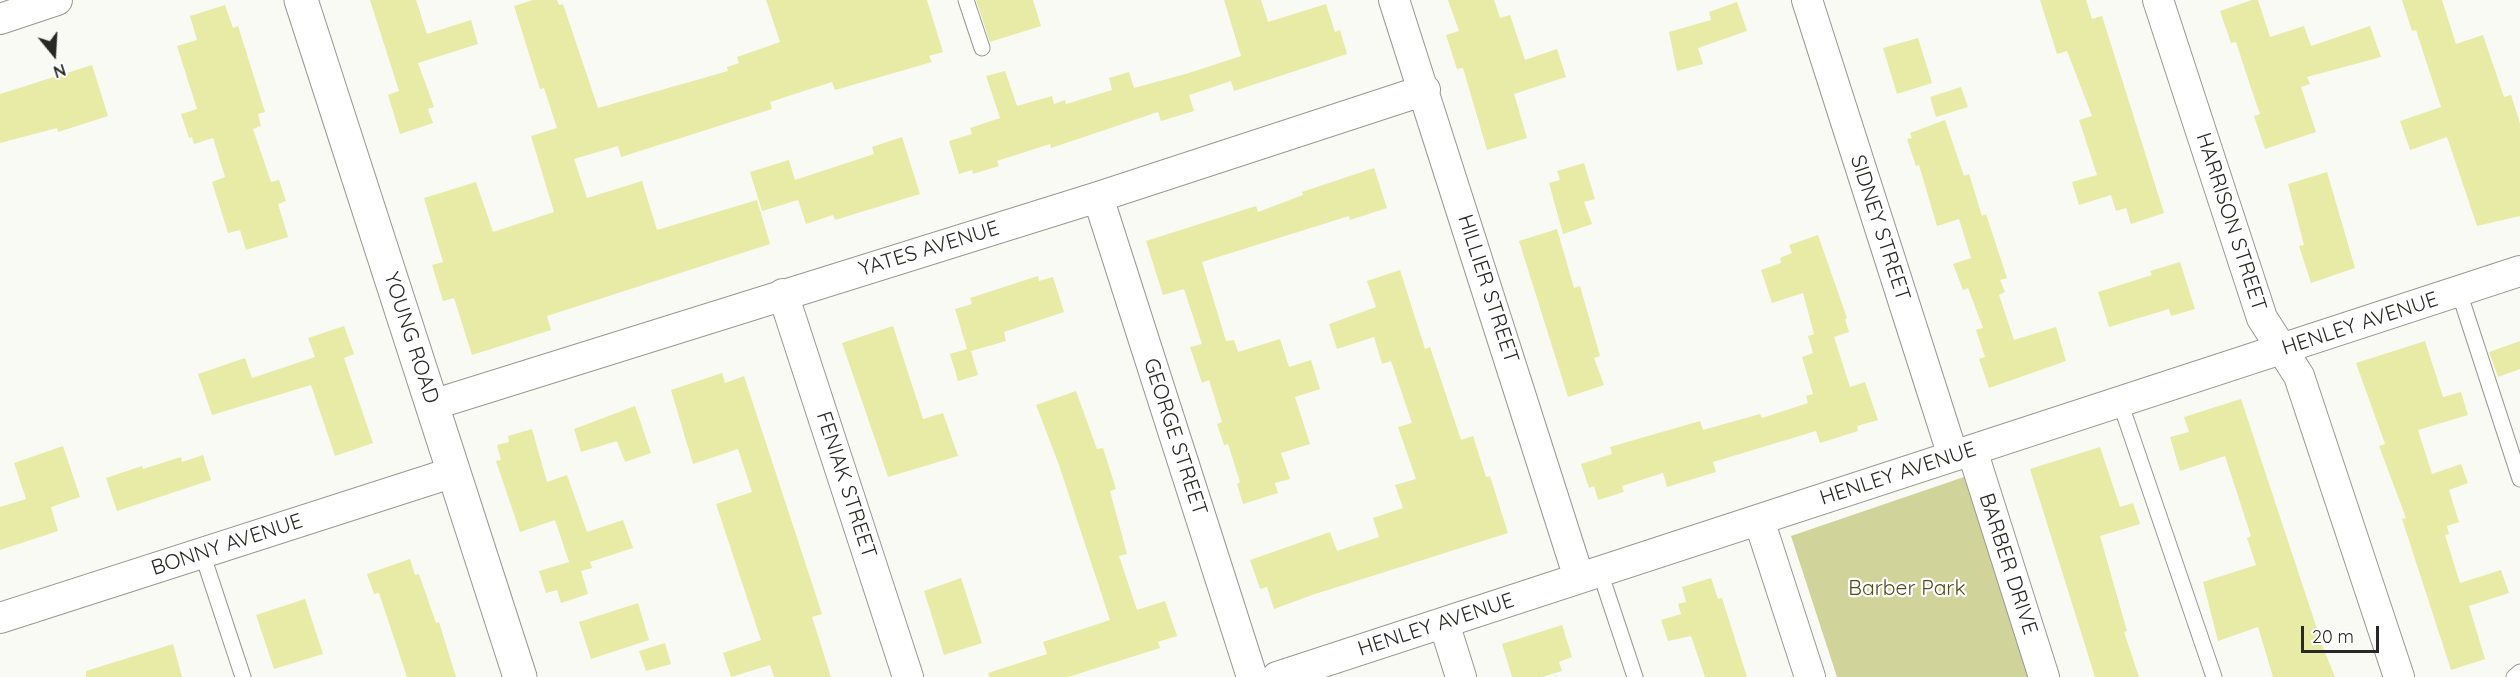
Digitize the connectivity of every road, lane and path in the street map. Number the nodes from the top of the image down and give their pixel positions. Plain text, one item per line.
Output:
1 (57, 0) edge
2 (301, 0) edge
3 (966, 0) edge
4 (1394, 0) edge
5 (1807, 0) edge
6 (2158, 0) edge
7 (0, 19) edge
8 (982, 48) dead end
9 (1425, 90) junction
10 (1098, 197) junction
11 (2520, 272) edge
12 (2459, 292) junction
13 (783, 294) junction
14 (2283, 348) junction
15 (2120, 402) junction
16 (432, 405) junction
17 (1963, 453) junction
18 (454, 472) junction
19 (2520, 479) edge
20 (1759, 520) junction
21 (202, 553) junction
22 (1589, 575) junction
23 (0, 618) edge
24 (1444, 623) junction
25 (2520, 672) edge
26 (243, 677) edge
27 (520, 677) edge
28 (908, 677) edge
29 (1252, 677) edge
30 (1277, 677) edge
31 (1461, 677) edge
32 (1635, 677) edge
33 (1810, 677) edge
34 (2044, 677) edge
35 (2214, 677) edge
36 (2399, 677) edge
37 (2514, 677) edge

1 - 7 street
2 - 16 street, YOUNG ROAD
3 - 8 lane
4 - 9 street, HILLIER STREET
5 - 17 street, SIDNEY STREET
6 - 14 street, HARRISON STREET
9 - 10 street, YATES AVENUE
9 - 22 street, HILLIER STREET
10 - 13 street, YATES AVENUE
10 - 29 street, GEORGE STREET
11 - 12 street, HENLEY AVENUE
12 - 14 street, HENLEY AVENUE
12 - 19 lane
13 - 16 street, YATES AVENUE
13 - 28 street, FENIAK STREET
14 - 15 street, HENLEY AVENUE
14 - 36 street, HARRISON STREET
15 - 17 street, HENLEY AVENUE
15 - 35 lane
16 - 18 street, YOUNG ROAD
17 - 20 street, HENLEY AVENUE
17 - 34 street, BARBER DRIVE
18 - 21 street, BONNY AVENUE
18 - 27 street, YOUNG ROAD
20 - 22 street, HENLEY AVENUE
20 - 33 street
21 - 23 street, BONNY AVENUE
21 - 26 lane
22 - 24 street, HENLEY AVENUE
22 - 32 lane
24 - 30 street, HENLEY AVENUE
24 - 31 street
25 - 37 lane

